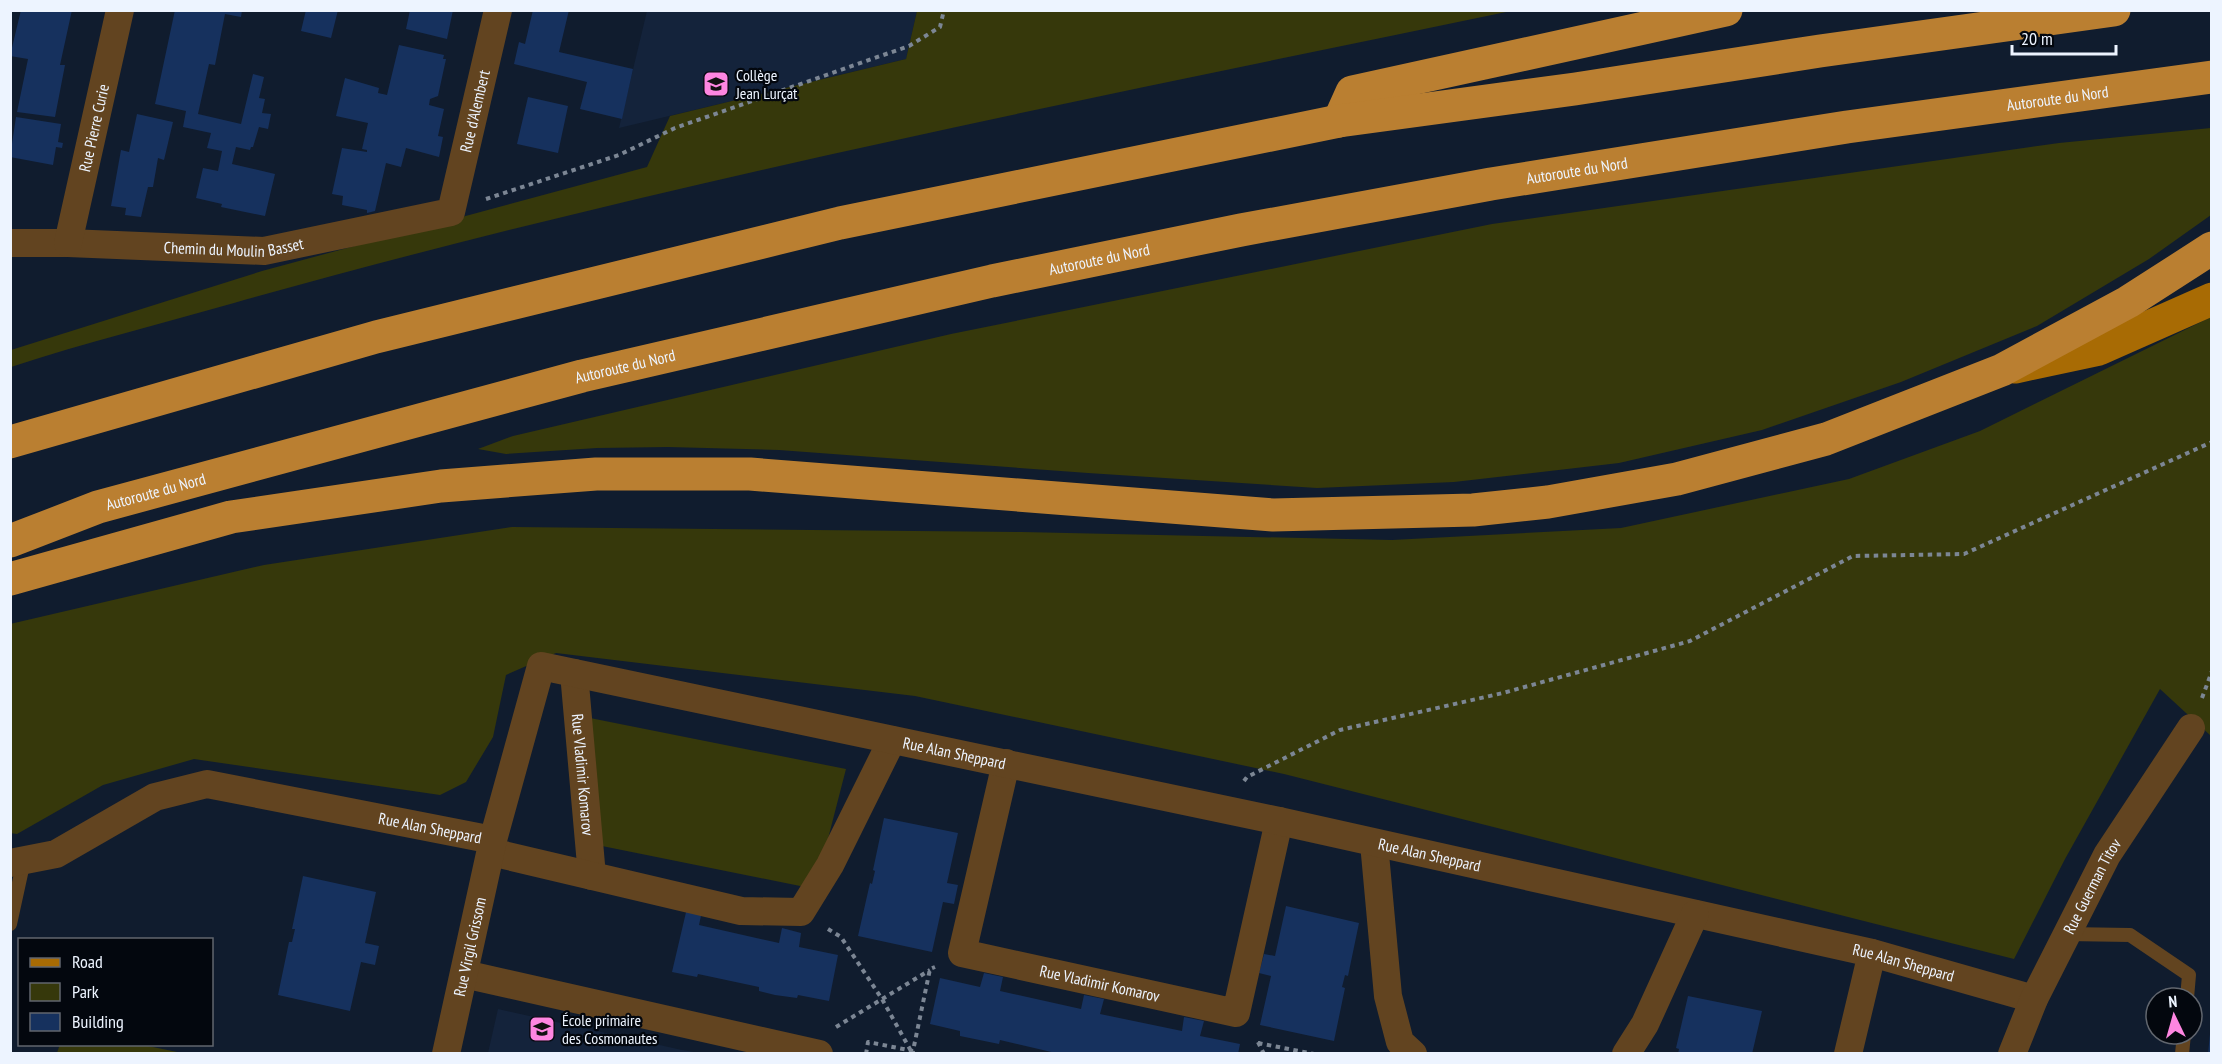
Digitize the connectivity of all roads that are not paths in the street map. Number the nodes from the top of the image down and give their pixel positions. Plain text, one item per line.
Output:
1 (120, 10) edge
2 (498, 10) edge
3 (1726, 10) edge
4 (2114, 10) edge
5 (2211, 77) edge
6 (1339, 121) junction
7 (451, 212) joint
8 (10, 243) edge
9 (68, 243) junction
10 (2211, 248) edge
11 (2211, 299) edge
12 (2002, 370) junction
13 (10, 442) edge
14 (10, 542) edge
15 (10, 579) edge
16 (574, 673) junction
17 (2191, 728) dead end
18 (892, 740) junction
19 (1006, 764) junction
20 (1279, 821) junction
21 (1374, 843) junction
22 (492, 846) junction
23 (17, 861) edge
24 (592, 876) junction
25 (1695, 914) junction
26 (10, 924) edge
27 (2067, 934) junction
28 (1872, 952) junction
29 (464, 974) junction
30 (2188, 986) edge
31 (2034, 999) junction
32 (810, 1051) edge
33 (446, 1053) edge
34 (1413, 1053) edge
35 (1626, 1053) edge
36 (1848, 1053) edge
37 (2012, 1053) edge

1 - 9 street, Rue Pierre Curie
2 - 7 street, Rue d'Alembert
3 - 6 highway
4 - 6 highway
5 - 14 highway, Autoroute du Nord
6 - 13 highway
7 - 9 street, Chemin du Moulin Basset
8 - 9 street, Chemin du Moulin Basset
10 - 12 highway
11 - 12 main road
12 - 15 highway
16 - 18 street, Rue Alan Sheppard
16 - 22 street, Rue Alan Sheppard
16 - 24 street, Rue Vladimir Komarov
17 - 27 street, Rue Guerman Titov
18 - 19 street, Rue Alan Sheppard
18 - 24 street
19 - 20 street, Rue Alan Sheppard
19 - 20 street, Rue Vladimir Komarov
20 - 21 street, Rue Alan Sheppard
21 - 25 street, Rue Alan Sheppard
21 - 34 street
22 - 23 street, Rue Alan Sheppard
22 - 24 street
22 - 29 street, Rue Virgil Grissom
23 - 26 lane
25 - 28 street, Rue Alan Sheppard
25 - 35 street
27 - 30 lane
27 - 31 street, Rue Guerman Titov
28 - 31 street, Rue Alan Sheppard
28 - 36 street
29 - 32 street
29 - 33 street, Rue Virgil Grissom
31 - 37 street, Rue Guerman Titov

